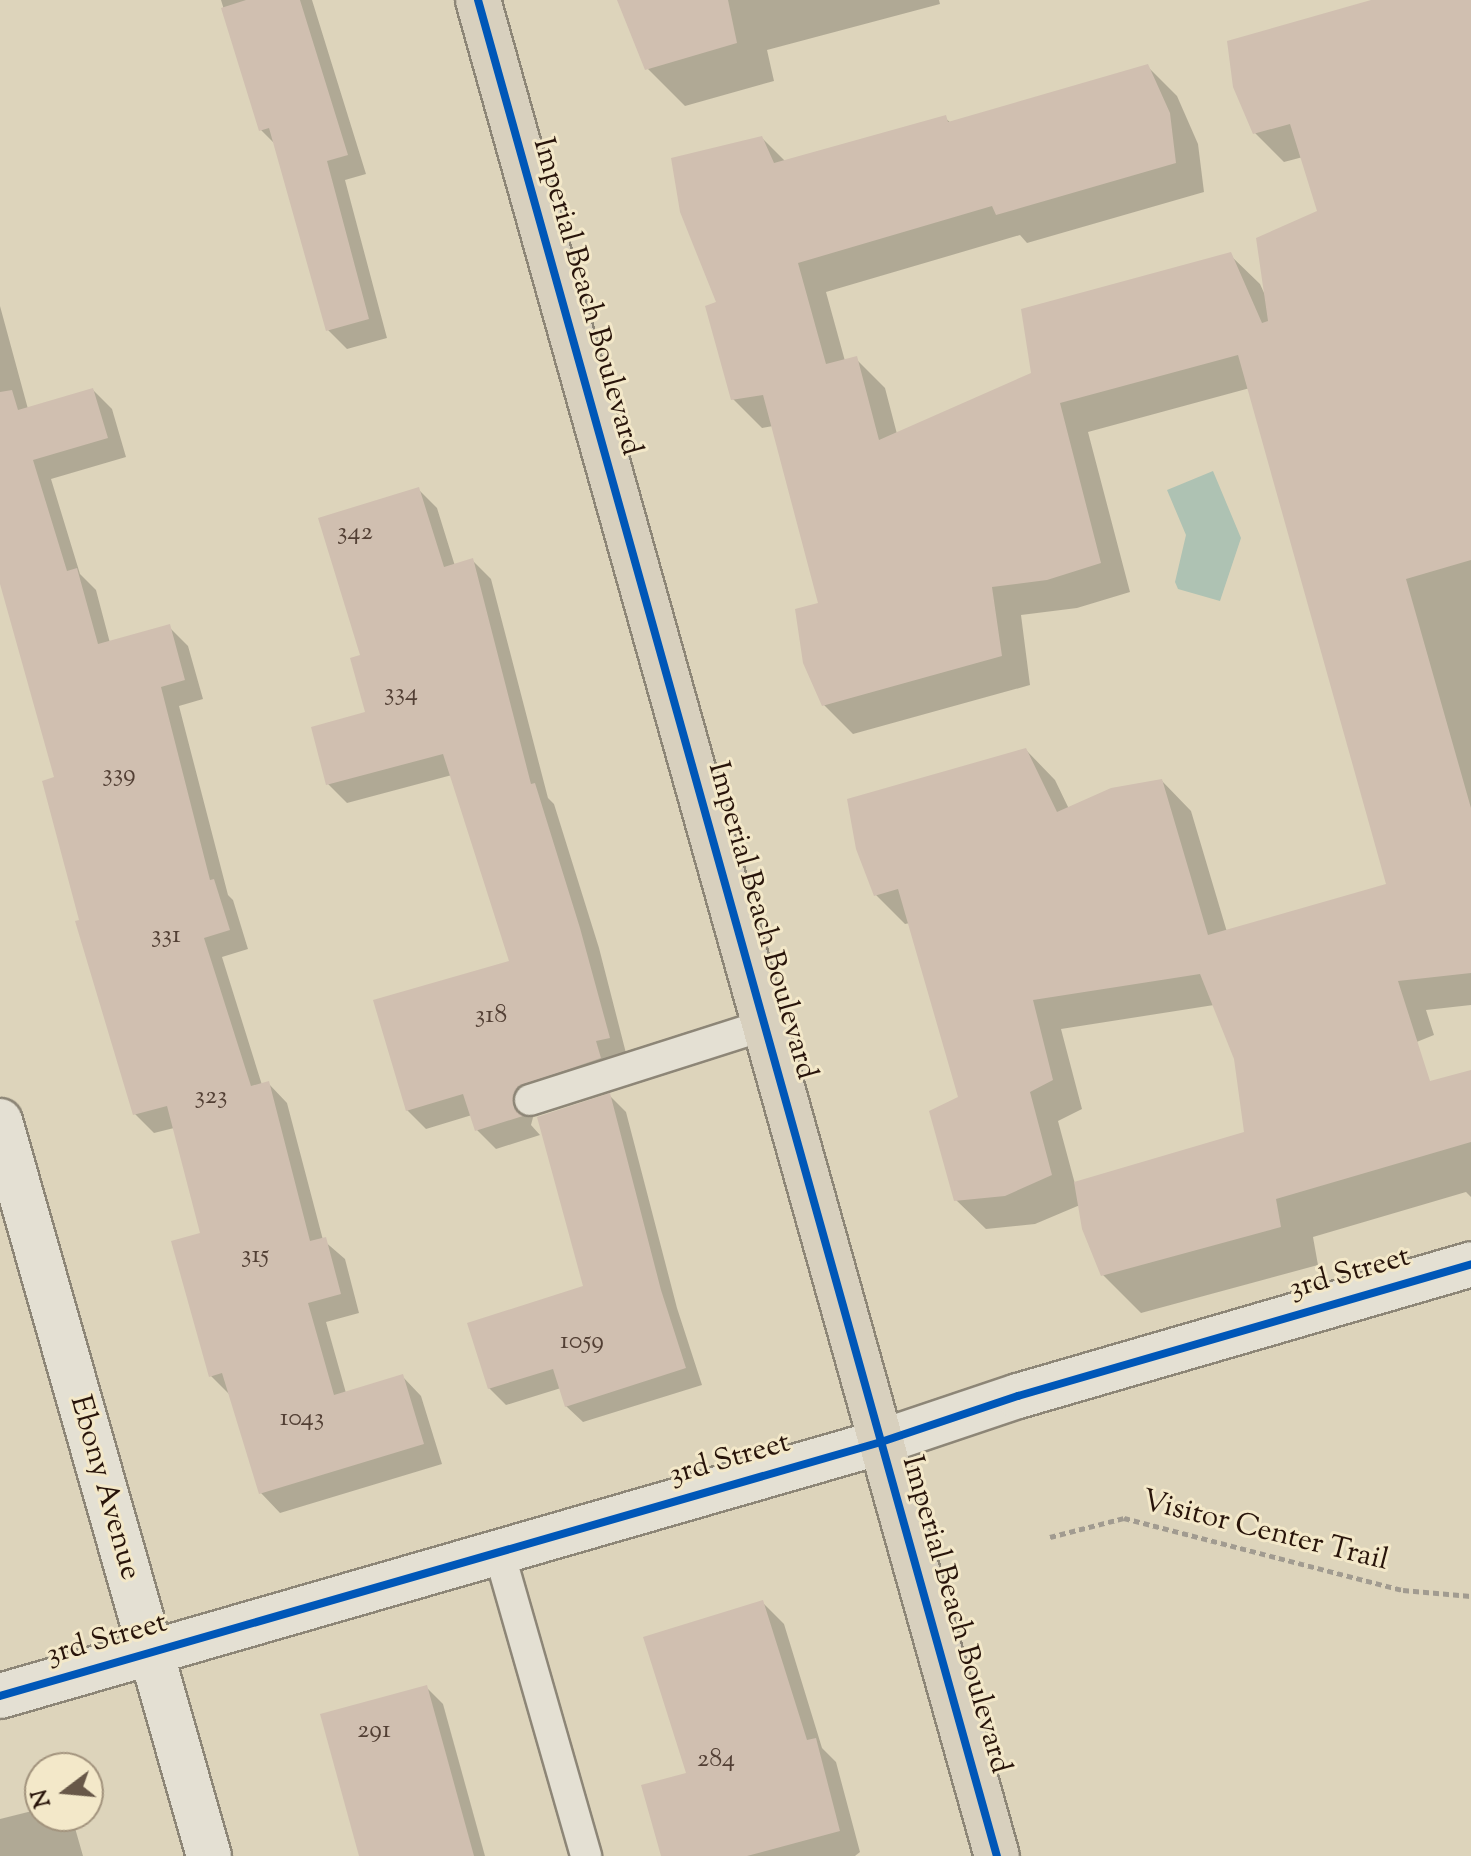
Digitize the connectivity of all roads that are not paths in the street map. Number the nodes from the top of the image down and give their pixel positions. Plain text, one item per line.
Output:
1 (478, 0) edge
2 (765, 1025) junction
3 (530, 1100) dead end
4 (0, 1121) edge
5 (1471, 1264) edge
6 (881, 1442) junction
7 (499, 1552) junction
8 (151, 1653) junction
9 (0, 1696) edge
10 (209, 1856) edge
11 (586, 1856) edge
12 (997, 1856) edge

1 - 2 main road, Imperial Beach Boulevard
2 - 3 lane
2 - 6 main road, Imperial Beach Boulevard
4 - 8 street, Ebony Avenue
5 - 6 street, 3rd Street
6 - 7 street, 3rd Street
6 - 12 main road, Imperial Beach Boulevard
7 - 8 street, 3rd Street
7 - 11 lane
8 - 9 street, 3rd Street
8 - 10 street, Ebony Avenue

